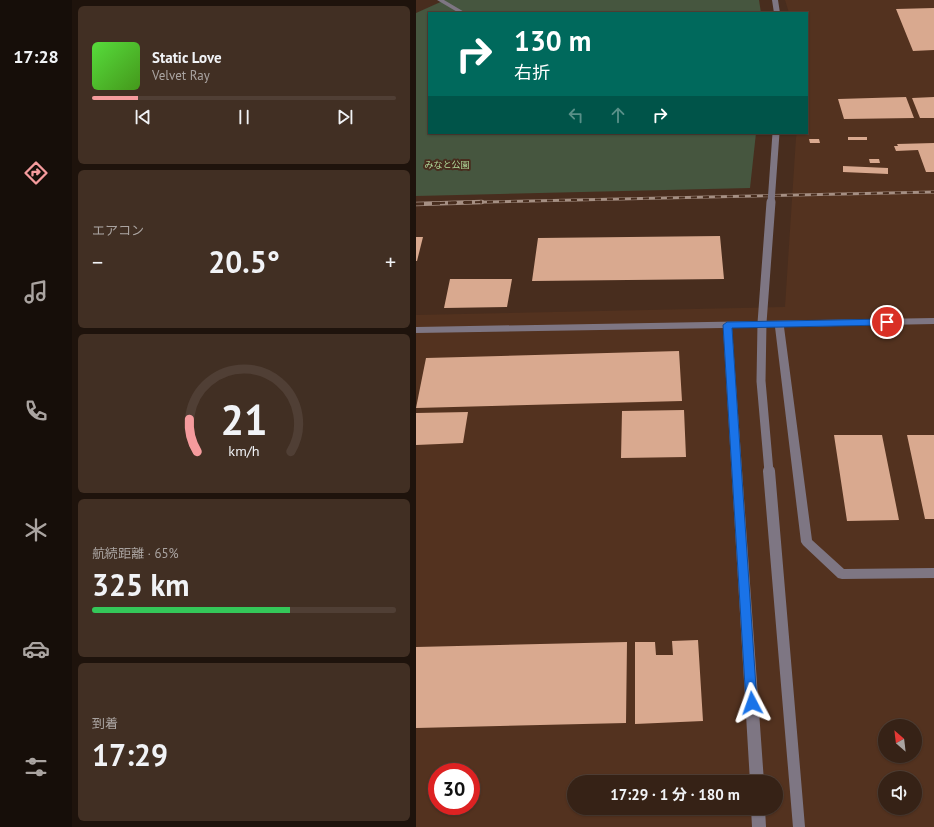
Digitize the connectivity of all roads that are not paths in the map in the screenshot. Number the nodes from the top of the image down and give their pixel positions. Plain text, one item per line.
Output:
1 (440, 0) edge
2 (775, 0) edge
3 (461, 12) edge
4 (777, 12) edge
5 (776, 134) edge
6 (934, 321) edge
7 (779, 324) junction
8 (727, 325) junction
9 (416, 330) edge
10 (934, 573) edge
11 (757, 775) edge
12 (759, 815) edge
13 (760, 827) edge
14 (799, 827) edge

1 - 3 street
2 - 4 street
5 - 14 street, bridge
6 - 7 street
7 - 8 street
7 - 10 street
8 - 9 street
8 - 11 street
12 - 13 street

